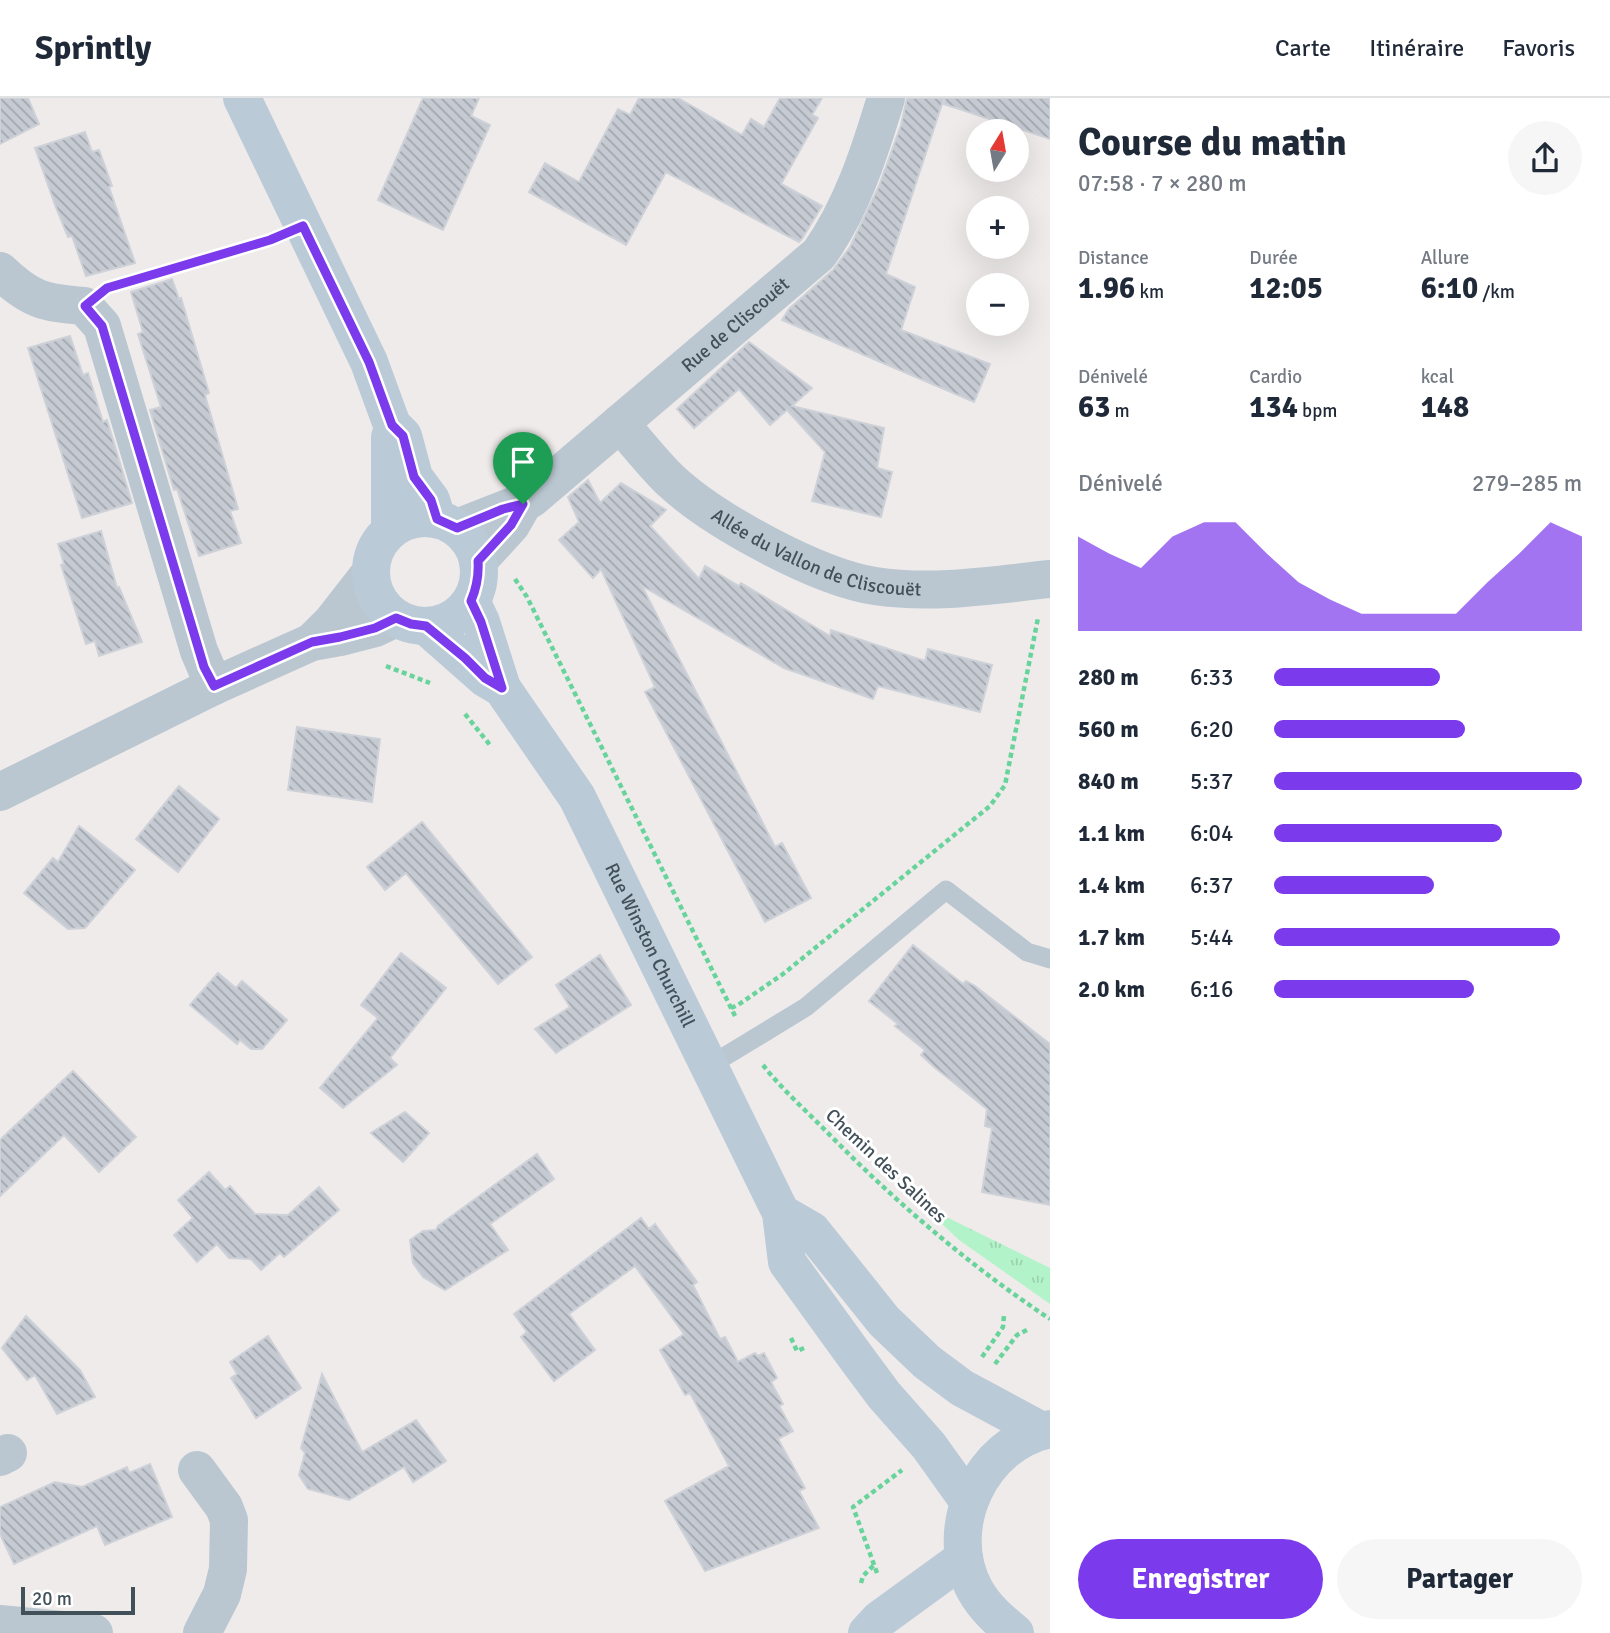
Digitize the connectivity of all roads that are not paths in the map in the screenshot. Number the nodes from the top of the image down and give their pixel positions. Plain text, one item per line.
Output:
1 (242, 98) edge
2 (886, 98) edge
3 (0, 271) edge
4 (620, 423) junction
5 (392, 425) junction
6 (523, 504) junction
7 (447, 524) junction
8 (390, 530) junction
9 (478, 561) junction
10 (371, 572) junction
11 (1048, 579) edge
12 (471, 601) junction
13 (411, 622) junction
14 (326, 640) junction
15 (214, 686) junction
16 (502, 688) junction
17 (0, 792) edge
18 (1050, 959) edge
19 (709, 1066) junction
20 (781, 1213) junction
21 (1046, 1430) edge
22 (197, 1471) dead end
23 (969, 1502) junction
24 (964, 1558) junction
25 (0, 1624) edge
26 (94, 1633) edge
27 (202, 1633) edge
28 (867, 1633) edge
29 (1015, 1633) edge

1 - 5 main road
2 - 4 street, Rue de Cliscouët
3 - 15 street
4 - 6 street, Rue de Cliscouët
4 - 11 street, Allée du Vallon de Cliscouët
5 - 7 main road
5 - 8 main road
6 - 7 street, Rue de Cliscouët
6 - 9 street, Rue de Cliscouët
7 - 8 main road
7 - 9 main road
8 - 10 main road
9 - 12 main road
10 - 13 main road
10 - 14 street
12 - 13 main road
12 - 16 main road, Rue Winston Churchill
13 - 14 street
13 - 16 main road, Rue Winston Churchill
14 - 15 street
15 - 17 street
16 - 19 main road, Rue Winston Churchill
18 - 19 lane
19 - 20 main road, Rue Winston Churchill
20 - 21 main road
20 - 23 main road, Rue Winston Churchill
21 - 23 main road
22 - 27 street
23 - 24 main road
24 - 28 main road
24 - 29 main road
25 - 26 street

